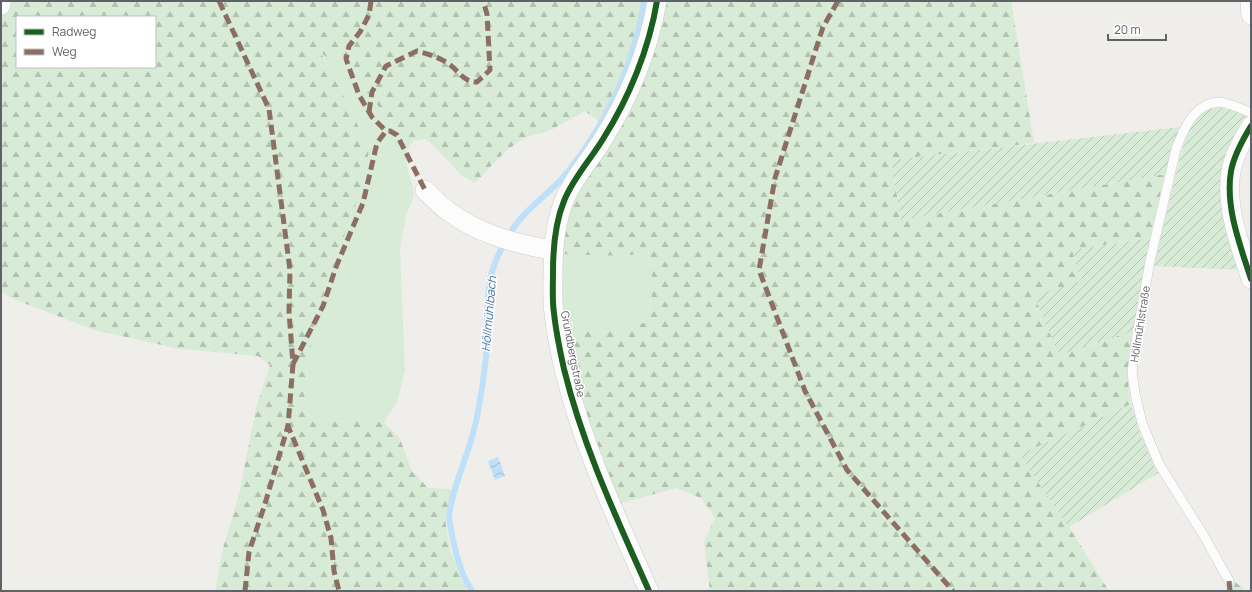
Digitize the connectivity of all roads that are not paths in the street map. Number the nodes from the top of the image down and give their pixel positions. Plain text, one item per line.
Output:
1 (1, 1) edge
2 (1250, 1) edge
3 (1, 5) edge
4 (656, 5) edge
5 (1251, 15) edge
6 (1251, 113) edge
7 (1251, 126) edge
8 (425, 190) dead end
9 (553, 250) junction
10 (1251, 279) edge
11 (1229, 580) dead end
12 (649, 591) edge

1 - 3 street
2 - 5 street
4 - 9 street, Gründbergstraße
6 - 11 lane, Höllmühlstraße
7 - 10 street
8 - 9 street
9 - 12 street, Gründbergstraße

